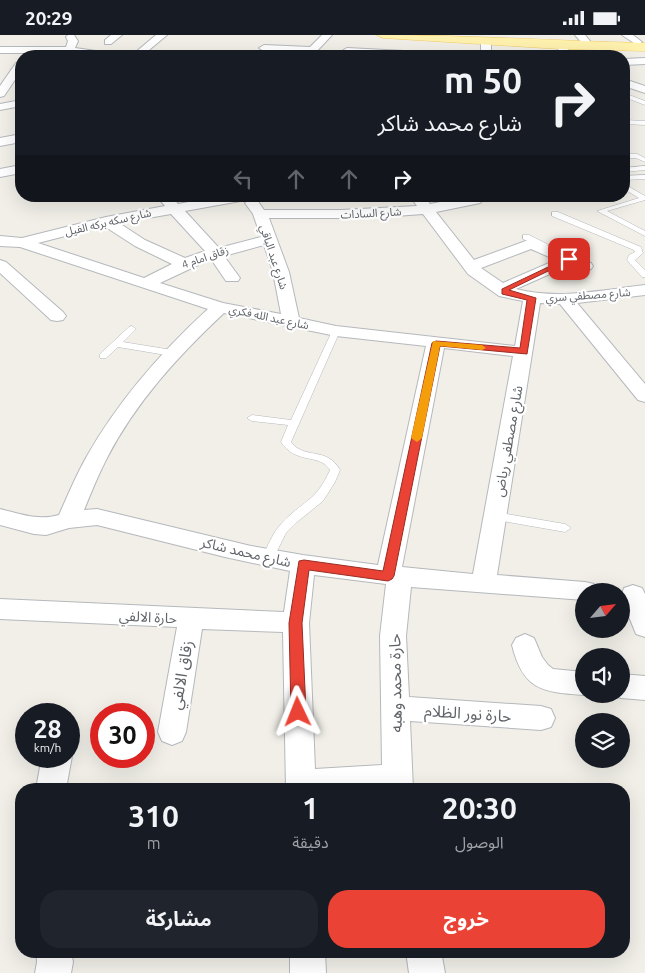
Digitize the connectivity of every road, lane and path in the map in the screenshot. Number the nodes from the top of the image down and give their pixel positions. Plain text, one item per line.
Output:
1 (69, 35) edge
2 (117, 35) edge
3 (162, 35) edge
4 (327, 35) edge
5 (383, 35) edge
6 (442, 35) edge
7 (627, 35) edge
8 (405, 36) junction
9 (530, 37) edge
10 (496, 38) edge
11 (583, 38) edge
12 (108, 42) dead end
13 (642, 43) edge
14 (560, 45) junction
15 (0, 50) edge
16 (70, 50) edge
17 (143, 50) edge
18 (314, 50) edge
19 (398, 50) edge
20 (489, 50) edge
21 (564, 50) edge
22 (15, 54) edge
23 (645, 61) edge
24 (630, 62) edge
25 (15, 72) edge
26 (630, 84) edge
27 (645, 90) edge
28 (0, 94) edge
29 (630, 97) edge
30 (645, 103) edge
31 (15, 104) edge
32 (0, 107) edge
33 (630, 122) edge
34 (645, 123) edge
35 (0, 131) edge
36 (15, 132) edge
37 (15, 134) edge
38 (0, 142) edge
39 (630, 156) edge
40 (645, 160) edge
41 (645, 168) edge
42 (630, 169) edge
43 (15, 170) edge
44 (0, 173) edge
45 (645, 177) edge
46 (630, 178) edge
47 (630, 189) edge
48 (644, 198) edge
49 (169, 202) edge
50 (210, 202) edge
51 (251, 202) edge
52 (377, 202) dead end
53 (423, 202) edge
54 (465, 202) edge
55 (329, 203) dead end
56 (174, 208) junction
57 (429, 209) junction
58 (388, 213) junction
59 (260, 214) junction
60 (555, 214) dead end
61 (340, 215) junction
62 (106, 221) junction
63 (645, 234) edge
64 (268, 239) junction
65 (633, 239) dead end
66 (0, 241) edge
67 (22, 243) junction
68 (214, 252) junction
69 (182, 263) junction
70 (0, 265) edge
71 (470, 267) junction
72 (645, 275) edge
73 (232, 278) dead end
74 (145, 283) junction
75 (645, 290) edge
76 (504, 292) junction
77 (532, 298) junction
78 (564, 298) junction
79 (220, 307) junction
80 (57, 316) dead end
81 (291, 321) junction
82 (132, 329) dead end
83 (336, 331) junction
84 (436, 343) junction
85 (116, 344) junction
86 (524, 352) junction
87 (172, 353) junction
88 (103, 357) dead end
89 (645, 396) edge
90 (252, 418) dead end
91 (294, 423) junction
92 (495, 516) junction
93 (0, 517) edge
94 (68, 520) junction
95 (565, 528) dead end
96 (268, 558) junction
97 (304, 565) junction
98 (393, 577) junction
99 (483, 584) junction
100 (575, 590) edge
101 (633, 595) edge
102 (0, 609) edge
103 (191, 619) junction
104 (296, 623) junction
105 (645, 627) edge
106 (525, 645) dead end
107 (575, 683) edge
108 (630, 687) edge
109 (645, 688) edge
110 (395, 708) junction
111 (541, 718) dead end
112 (172, 731) dead end
113 (55, 768) edge
114 (52, 783) edge
115 (300, 783) edge
116 (397, 783) edge
117 (307, 958) edge
118 (424, 958) edge
119 (308, 973) edge
120 (427, 973) edge

1 - 16 street
2 - 12 street
3 - 17 street
4 - 18 street
5 - 8 main road
6 - 10 main road
7 - 13 street
8 - 10 main road
8 - 19 street
9 - 10 main road
9 - 11 main road
10 - 14 main road
10 - 20 street
11 - 13 main road
13 - 14 main road
14 - 21 street
15 - 22 street
23 - 24 street
25 - 28 street
26 - 27 street
29 - 30 lane
31 - 32 street
33 - 34 lane
35 - 36 street
37 - 38 street
39 - 40 lane
41 - 42 lane
43 - 44 street
45 - 46 lane
47 - 48 lane
48 - 63 lane
49 - 56 street
50 - 56 street, شارع سكه بركه الفيل
51 - 59 street, شارع عبد الباقي
52 - 58 street
53 - 57 street, شارع مصطفي سري
54 - 57 street, شارع السادات
55 - 61 street
56 - 62 street, شارع سكه بركه الفيل
56 - 68 street
57 - 58 street, شارع السادات
57 - 71 street, شارع مصطفي سري
58 - 61 street, شارع السادات
59 - 61 street, شارع السادات
59 - 64 street, شارع عبد الباقي
60 - 72 lane
62 - 67 street, شارع سكه بركه الفيل
62 - 69 street
63 - 65 lane
64 - 68 street, زقاق امام 4
64 - 81 street, شارع عبد الباقي
66 - 67 street, شارع سكه بركه الفيل
67 - 74 street, شارع عبد الله فكري
68 - 69 street, زقاق امام 4
68 - 73 street
69 - 74 street, زقاق امام 4
70 - 80 street
71 - 76 street, شارع مصطفي سري
71 - 76 street
74 - 79 street, شارع عبد الله فكري
75 - 78 street, شارع مصطفي سري
76 - 77 street, شارع مصطفي سري
77 - 78 street, شارع مصطفي سري
77 - 86 street, شارع مصطفي رياض
78 - 89 street
79 - 81 street, شارع عبد الله فكري
79 - 87 street
81 - 83 street, شارع عبد الله فكري
82 - 85 lane
83 - 84 street, شارع عبد الله فكري
83 - 91 lane
84 - 86 street, شارع عبد الله فكري
84 - 98 street, حارة محمد وهبه
85 - 87 lane
85 - 88 lane
86 - 92 street, شارع مصطفي رياض
87 - 94 street
90 - 91 lane
91 - 96 lane
92 - 95 lane
92 - 99 street, شارع مصطفي رياض
93 - 94 street, شارع محمد شاكر
94 - 96 street, شارع محمد شاكر
96 - 97 street, شارع محمد شاكر
97 - 98 street, شارع محمد شاكر
97 - 104 street
98 - 99 street, شارع محمد شاكر
98 - 110 street, حارة محمد وهبه
99 - 100 street, شارع محمد شاكر
101 - 105 street
102 - 103 street, حارة الالفي
103 - 104 street, حارة الالفي
103 - 112 street, زقاق الالفي
104 - 115 street
106 - 107 street
108 - 109 street
110 - 111 street, حارة نور الظلام
110 - 116 street, حارة محمد وهبه
113 - 114 street
117 - 119 street
118 - 120 street

